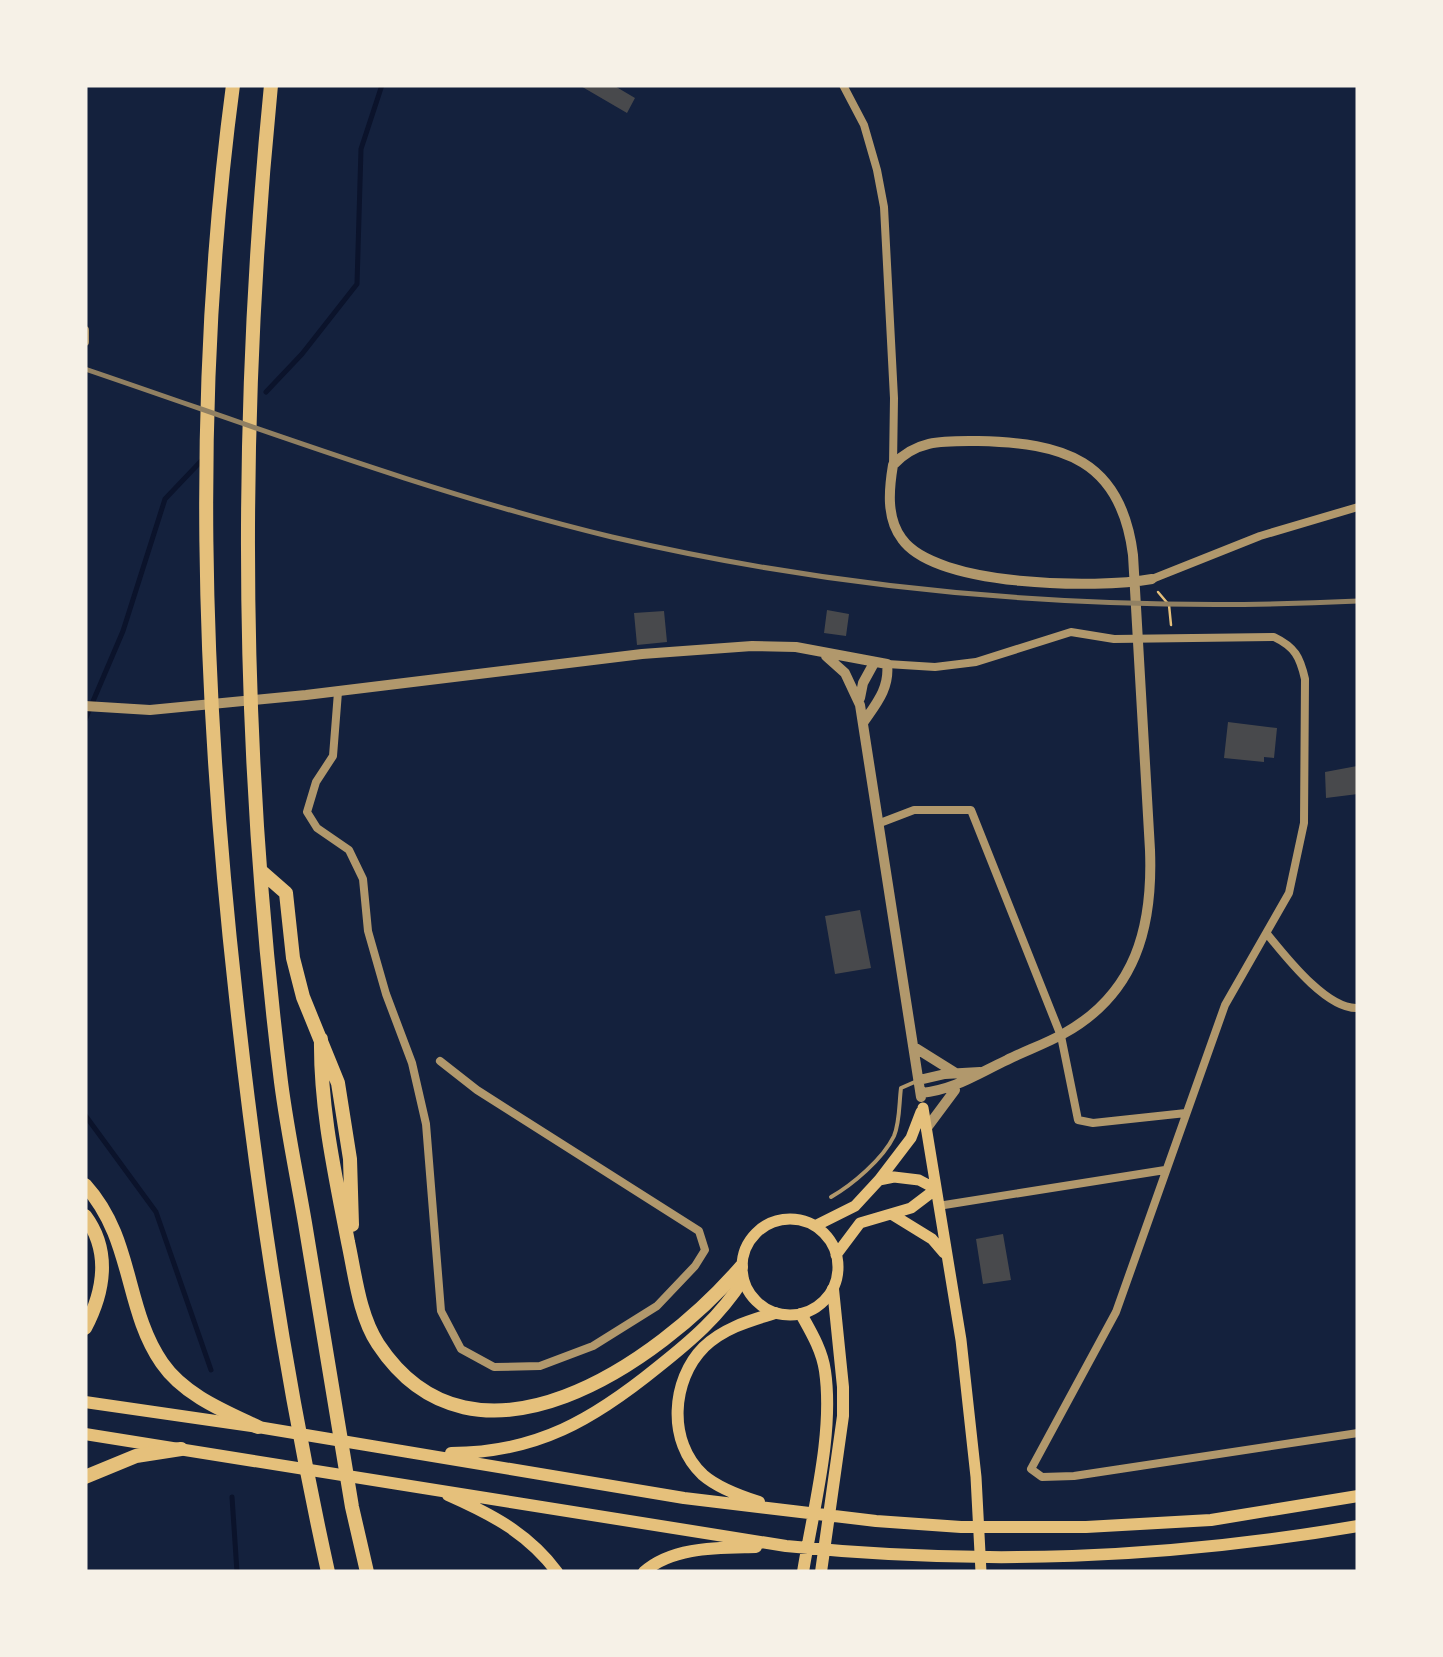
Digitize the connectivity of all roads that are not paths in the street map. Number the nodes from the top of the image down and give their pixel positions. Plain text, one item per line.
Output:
1 (233, 85) edge
2 (271, 85) edge
3 (843, 85) edge
4 (85, 330) edge
5 (85, 342) edge
6 (892, 465) junction
7 (1358, 507) edge
8 (1150, 580) joint
9 (822, 652) junction
10 (880, 664) junction
11 (338, 692) junction
12 (860, 705) junction
13 (85, 706) edge
14 (864, 723) junction
15 (880, 823) junction
16 (262, 872) junction
17 (1268, 935) junction
18 (1358, 1008) edge
19 (1061, 1036) junction
20 (914, 1047) junction
21 (440, 1061) dead end
22 (982, 1072) junction
23 (955, 1073) junction
24 (919, 1080) junction
25 (960, 1085) junction
26 (921, 1093) junction
27 (923, 1108) junction
28 (1186, 1113) junction
29 (926, 1129) junction
30 (1165, 1170) junction
31 (879, 1180) junction
32 (85, 1185) edge
33 (936, 1189) junction
34 (830, 1197) dead end
35 (938, 1206) junction
36 (893, 1215) junction
37 (85, 1216) edge
38 (815, 1226) junction
39 (836, 1255) junction
40 (946, 1257) junction
41 (742, 1274) junction
42 (833, 1289) junction
43 (774, 1313) junction
44 (801, 1314) junction
45 (85, 1328) edge
46 (85, 1402) edge
47 (258, 1427) junction
48 (1358, 1433) edge
49 (85, 1434) edge
50 (180, 1449) junction
51 (412, 1452) junction
52 (85, 1477) edge
53 (432, 1488) junction
54 (1358, 1496) edge
55 (790, 1512) junction
56 (1358, 1526) edge
57 (786, 1546) junction
58 (328, 1572) edge
59 (367, 1572) edge
60 (558, 1572) edge
61 (644, 1572) edge
62 (803, 1572) edge
63 (821, 1572) edge
64 (980, 1572) edge

1 - 58 highway
2 - 16 highway
3 - 6 street
4 - 5 street
6 - 8 street
6 - 19 street
7 - 8 street
9 - 10 street
9 - 11 street
9 - 12 street
10 - 12 street
10 - 14 street
10 - 17 street
11 - 13 street
11 - 21 street
12 - 14 street
14 - 15 street
15 - 19 street
15 - 20 street
16 - 41 highway
16 - 59 highway
17 - 18 street
17 - 28 street
19 - 22 street
19 - 28 street
20 - 23 street
20 - 24 street
22 - 23 street
22 - 25 street
23 - 24 street
24 - 26 street
24 - 34 lane
25 - 26 street
25 - 29 street
26 - 27 street
27 - 29 main road
27 - 31 main road
28 - 30 street
29 - 33 main road
30 - 35 street
30 - 48 street
31 - 33 main road
31 - 38 main road
32 - 47 highway
33 - 35 main road
33 - 36 main road
35 - 40 main road
36 - 39 main road
36 - 40 main road
37 - 45 highway
38 - 39 main road
38 - 41 main road
39 - 42 main road
40 - 64 main road
41 - 43 main road
41 - 51 highway
42 - 44 main road
42 - 63 highway
43 - 44 main road
43 - 55 highway
44 - 62 highway
46 - 47 highway
47 - 51 highway
49 - 50 highway
50 - 52 highway
50 - 53 highway
51 - 55 highway
53 - 57 highway
53 - 60 highway
54 - 55 highway
56 - 57 highway
57 - 61 highway

